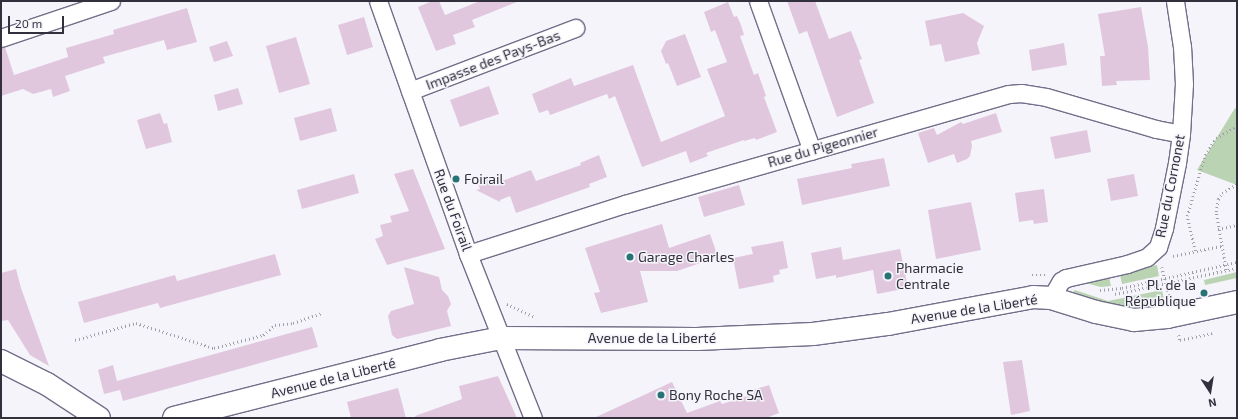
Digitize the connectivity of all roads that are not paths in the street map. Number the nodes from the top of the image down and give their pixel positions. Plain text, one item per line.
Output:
1 (111, 1) edge
2 (378, 1) edge
3 (758, 1) edge
4 (1175, 1) edge
5 (575, 28) dead end
6 (1, 38) edge
7 (410, 91) junction
8 (1181, 134) junction
9 (812, 151) junction
10 (468, 254) junction
11 (1051, 298) junction
12 (1237, 302) edge
13 (501, 338) junction
14 (1, 361) edge
15 (99, 418) edge
16 (174, 418) edge
17 (533, 418) edge

1 - 6 street
2 - 7 street, Rue du Foirail
3 - 9 street
4 - 8 street, Rue du Cornonet
5 - 7 street, Impasse des Pays-Bas
7 - 10 street, Rue du Foirail
8 - 9 street, Rue du Pigeonnier
8 - 11 street, Rue du Cornonet
9 - 10 street, Rue du Pigeonnier
10 - 13 street, Rue du Foirail
11 - 12 street, Avenue de la Liberté
11 - 13 street, Avenue de la Liberté
13 - 16 street, Avenue de la Liberté
13 - 17 street, Rue du Foirail
14 - 15 street

